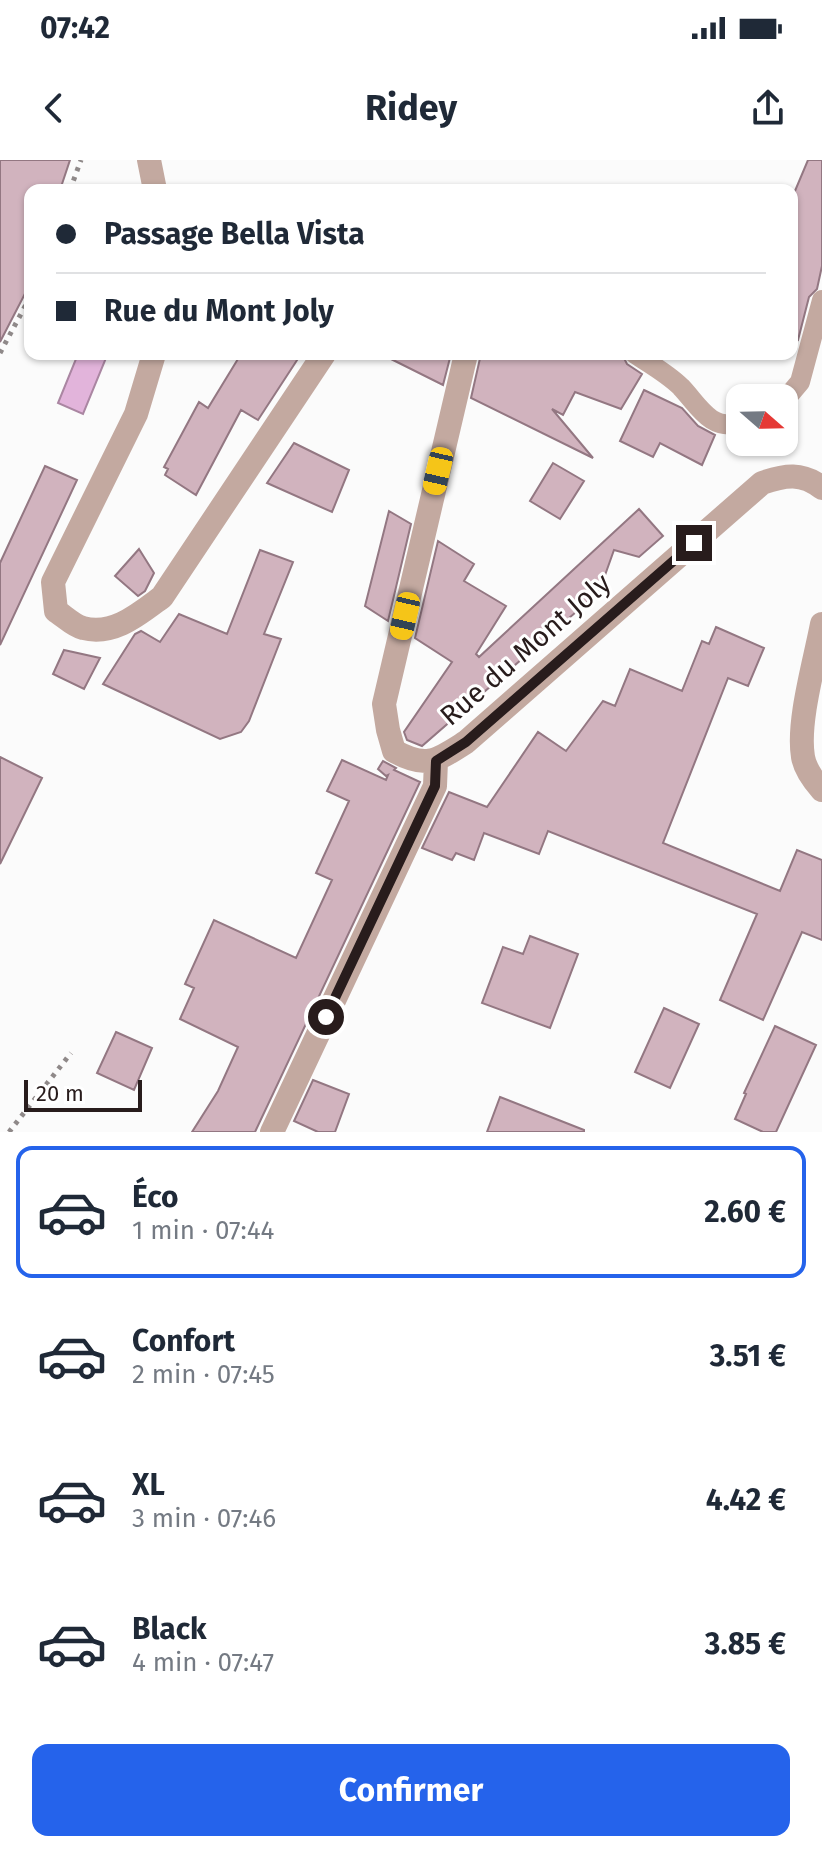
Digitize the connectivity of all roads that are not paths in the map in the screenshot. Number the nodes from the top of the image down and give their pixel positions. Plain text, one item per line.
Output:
1 (149, 160) edge
2 (154, 184) edge
3 (822, 300) edge
4 (152, 360) edge
5 (320, 360) edge
6 (465, 360) edge
7 (644, 360) edge
8 (798, 384) edge
9 (726, 426) edge
10 (822, 488) edge
11 (822, 624) edge
12 (436, 761) junction
13 (822, 790) edge
14 (272, 1132) edge

1 - 2 street
3 - 8 lane
4 - 5 street
6 - 12 street, Rue du Mont Joly
7 - 9 lane
10 - 12 street, Rue du Mont Joly
11 - 13 street
12 - 14 street

